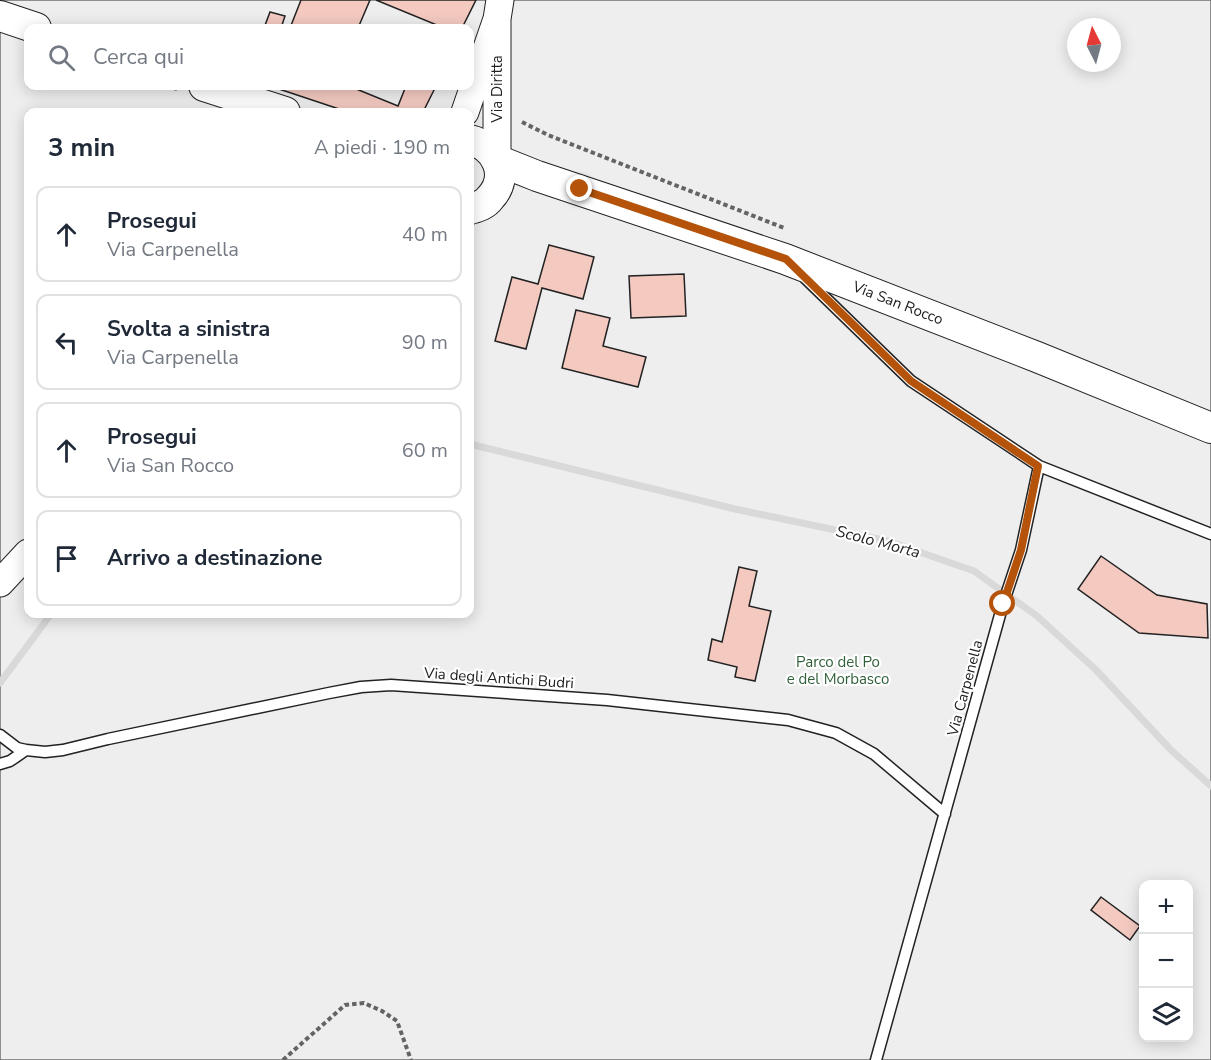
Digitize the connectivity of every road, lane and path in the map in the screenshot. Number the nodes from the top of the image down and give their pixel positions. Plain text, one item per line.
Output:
1 (499, 9) edge
2 (0, 16) edge
3 (24, 24) edge
4 (474, 85) edge
5 (216, 90) edge
6 (472, 90) edge
7 (270, 108) edge
8 (466, 108) edge
9 (474, 141) edge
10 (497, 174) junction
11 (474, 208) edge
12 (786, 259) junction
13 (1211, 428) edge
14 (1038, 466) junction
15 (1211, 534) edge
16 (24, 557) edge
17 (0, 583) edge
18 (0, 735) edge
19 (26, 750) junction
20 (0, 764) edge
21 (945, 814) junction
22 (283, 1060) edge
23 (411, 1060) edge
24 (876, 1060) edge

1 - 4 street, Via Diritta
1 - 10 street, Via Diritta
2 - 3 main road
5 - 7 main road
6 - 8 street, Via Diritta
9 - 10 main road, Via San Rocco
10 - 11 main road
10 - 12 main road, Via San Rocco
12 - 13 main road, Via San Rocco
12 - 14 lane
14 - 15 lane
14 - 21 lane, Via Carpenella
16 - 17 street
18 - 19 lane, Via degli Antichi Budri
19 - 20 lane, Via degli Antichi Budri
19 - 21 lane, Via degli Antichi Budri
21 - 24 lane, Via Carpenella
22 - 23 path

